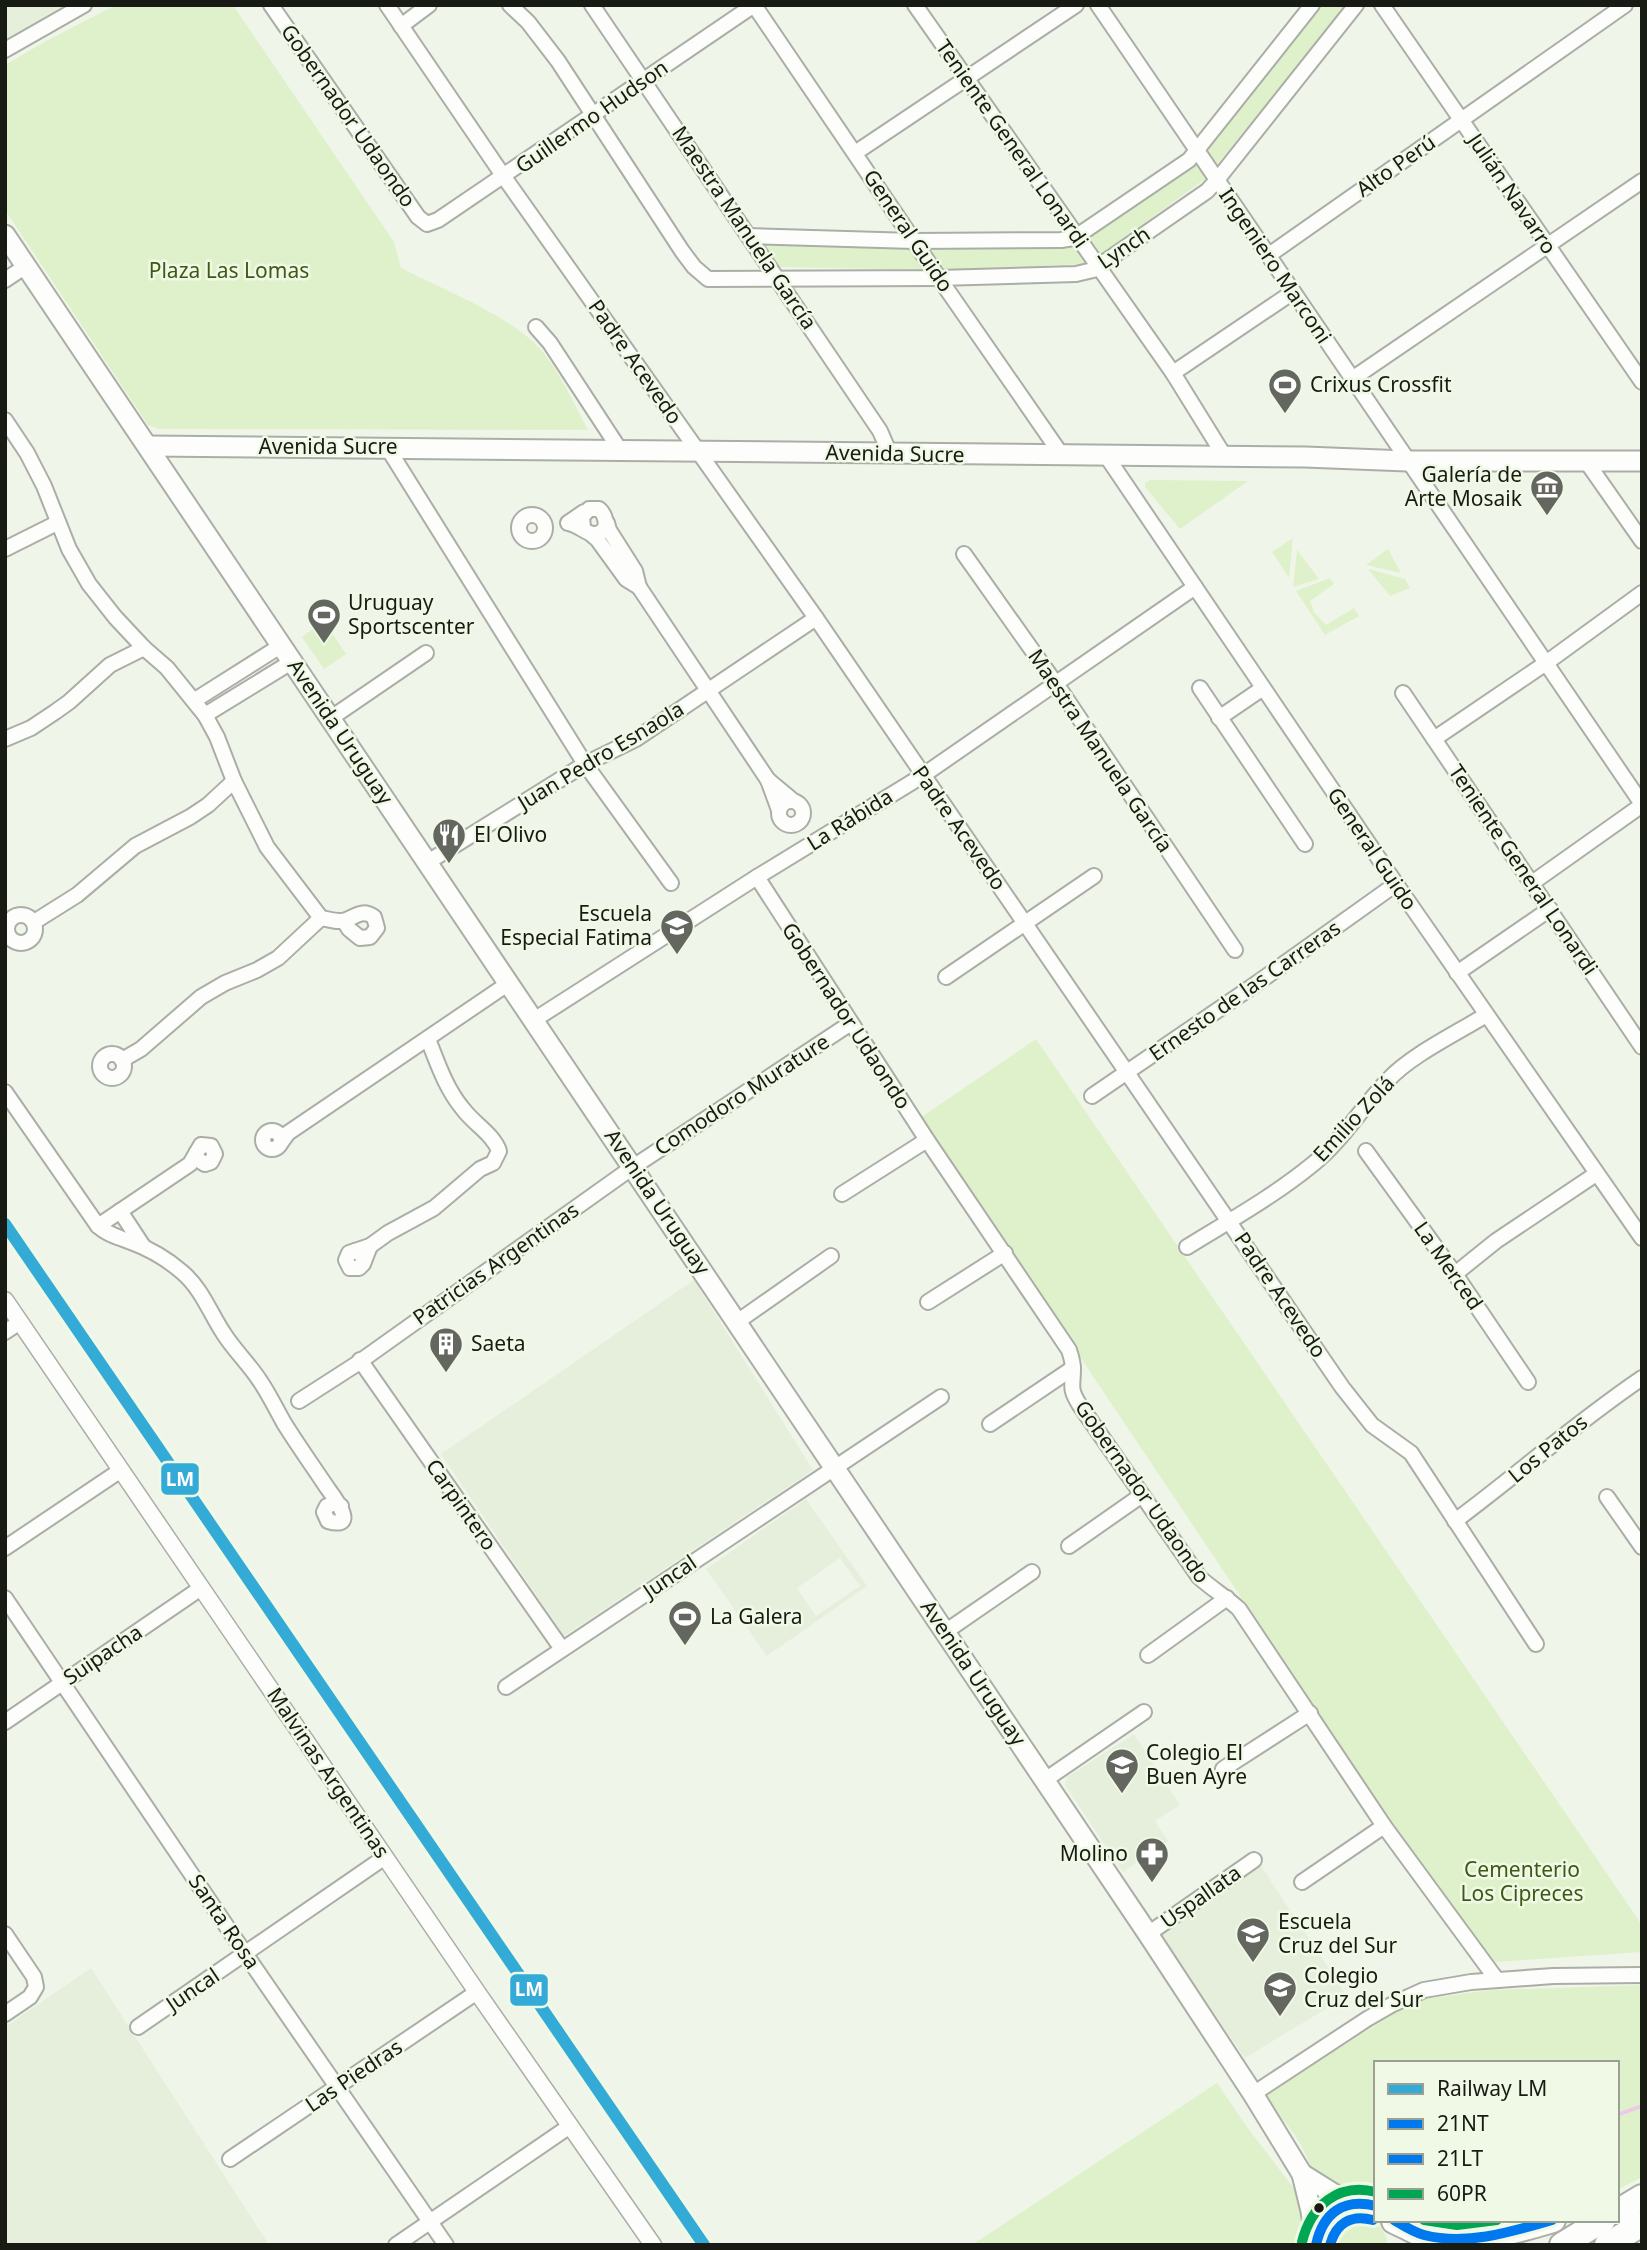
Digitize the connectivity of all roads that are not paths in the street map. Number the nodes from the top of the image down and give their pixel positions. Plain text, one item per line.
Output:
1 (84, 5) edge
2 (271, 5) edge
3 (387, 5) edge
4 (429, 5) edge
5 (510, 5) edge
6 (592, 5) edge
7 (754, 5) edge
8 (915, 5) edge
9 (1076, 5) edge
10 (1098, 5) edge
11 (1312, 5) edge
12 (1356, 5) edge
13 (1382, 5) edge
14 (1625, 5) edge
15 (401, 26) junction
16 (5, 50) edge
17 (965, 79) junction
18 (644, 81) junction
19 (594, 115) junction
20 (1461, 120) junction
21 (1197, 151) junction
22 (855, 153) junction
23 (504, 177) junction
24 (1217, 180) junction
25 (1642, 181) edge
26 (428, 224) joint
27 (5, 235) edge
28 (749, 236) junction
29 (1077, 236) junction
30 (915, 241) junction
31 (1548, 246) junction
32 (1269, 255) junction
33 (26, 266) junction
34 (1099, 267) junction
35 (778, 278) junction
36 (939, 278) junction
37 (5, 279) edge
38 (1293, 292) junction
39 (536, 327) dead end
40 (1173, 373) junction
41 (1639, 374) edge
42 (1352, 379) junction
43 (5, 420) edge
44 (148, 446) junction
45 (387, 447) junction
46 (620, 450) junction
47 (698, 451) junction
48 (890, 454) junction
49 (1063, 457) junction
50 (1107, 457) junction
51 (1225, 457) junction
52 (1407, 461) junction
53 (1586, 461) junction
54 (1642, 461) edge
55 (584, 512) junction
56 (57, 523) junction
57 (607, 523) junction
58 (587, 531) junction
59 (1642, 541) edge
60 (5, 549) edge
61 (964, 554) dead end
62 (639, 587) junction
63 (1195, 587) junction
64 (1642, 593) edge
65 (816, 618) junction
66 (144, 648) junction
67 (287, 653) junction
68 (426, 653) dead end
69 (1546, 663) junction
70 (1056, 684) junction
71 (1199, 688) dead end
72 (1263, 688) junction
73 (708, 691) junction
74 (1403, 692) dead end
75 (195, 700) junction
76 (205, 716) junction
77 (331, 718) junction
78 (1219, 718) junction
79 (5, 739) edge
80 (1434, 739) junction
81 (586, 764) junction
82 (922, 776) junction
83 (768, 780) junction
84 (234, 781) junction
85 (792, 800) junction
86 (1642, 805) edge
87 (779, 810) junction
88 (1305, 844) dead end
89 (428, 862) junction
90 (1094, 876) dead end
91 (757, 877) junction
92 (671, 883) dead end
93 (1532, 883) junction
94 (1396, 884) junction
95 (1550, 909) junction
96 (321, 918) junction
97 (344, 921) dead end
98 (34, 922) dead end
99 (1025, 924) junction
100 (1235, 950) dead end
101 (1458, 973) junction
102 (946, 977) dead end
103 (509, 983) junction
104 (1486, 1015) junction
105 (534, 1020) junction
106 (851, 1023) junction
107 (1636, 1028) edge
108 (428, 1038) junction
109 (1642, 1047) edge
110 (122, 1060) dead end
111 (1127, 1073) junction
112 (5, 1092) edge
113 (1093, 1096) dead end
114 (282, 1136) dead end
115 (927, 1140) junction
116 (1366, 1151) dead end
117 (196, 1160) dead end
118 (633, 1167) junction
119 (1596, 1174) junction
120 (842, 1194) dead end
121 (120, 1211) junction
122 (1230, 1221) junction
123 (98, 1226) junction
124 (1642, 1238) edge
125 (144, 1247) junction
126 (1187, 1247) dead end
127 (1004, 1253) junction
128 (359, 1256) dead end
129 (831, 1256) dead end
130 (1455, 1274) junction
131 (5, 1300) edge
132 (928, 1302) dead end
133 (737, 1321) junction
134 (20, 1322) junction
135 (5, 1332) edge
136 (360, 1360) junction
137 (1073, 1368) junction
138 (1642, 1378) edge
139 (1528, 1382) dead end
140 (941, 1398) dead end
141 (299, 1401) junction
142 (272, 1402) junction
143 (285, 1423) junction
144 (990, 1424) dead end
145 (834, 1467) junction
146 (121, 1470) junction
147 (1142, 1495) junction
148 (1607, 1497) dead end
149 (334, 1506) dead end
150 (1455, 1521) junction
151 (1069, 1546) dead end
152 (1642, 1547) edge
153 (5, 1548) edge
154 (1032, 1572) dead end
155 (201, 1588) junction
156 (5, 1598) edge
157 (1227, 1598) junction
158 (945, 1632) junction
159 (1536, 1644) dead end
160 (562, 1649) junction
161 (1148, 1655) dead end
162 (63, 1683) junction
163 (506, 1687) dead end
164 (1144, 1712) dead end
165 (1310, 1713) junction
166 (5, 1722) edge
167 (1223, 1769) dead end
168 (1045, 1780) junction
169 (1384, 1826) junction
170 (385, 1857) junction
171 (1254, 1860) dead end
172 (1302, 1882) dead end
173 (5, 1934) edge
174 (1148, 1934) junction
175 (246, 1955) junction
176 (1642, 1975) edge
177 (1497, 1980) junction
178 (477, 1992) junction
179 (5, 2014) edge
180 (138, 2027) dead end
181 (337, 2087) junction
182 (1253, 2094) junction
183 (570, 2126) junction
184 (230, 2160) dead end
185 (1302, 2174) junction
186 (1642, 2186) edge
187 (1619, 2196) edge
188 (1642, 2197) edge
189 (1368, 2204) edge
190 (1619, 2211) edge
191 (430, 2222) junction
192 (1395, 2222) edge
193 (1398, 2222) edge
194 (1545, 2222) edge
195 (1600, 2222) edge
196 (1642, 2224) edge
197 (1642, 2239) edge
198 (397, 2245) edge
199 (446, 2245) edge
200 (653, 2245) edge
201 (1316, 2245) edge
202 (1402, 2245) edge
203 (1562, 2245) edge
204 (1606, 2245) edge
205 (1636, 2245) edge

1 - 16 street
2 - 26 street, Gobernador Udaondo
3 - 15 street, Padre Acevedo
4 - 15 street
5 - 19 street
6 - 18 street, Maestra Manuela García
7 - 18 street, Guillermo Hudson
7 - 22 street, General Guido
8 - 17 street, Teniente General Lonardi
9 - 17 street
10 - 21 street, Ingeniero Marconi
11 - 21 street, Lynch
12 - 24 street, Lynch
13 - 20 street, Julián Navarro
14 - 20 street, Alto Perú
15 - 23 street, Padre Acevedo
17 - 22 street
17 - 29 street, Teniente General Lonardi
18 - 19 street, Guillermo Hudson
18 - 28 street, Maestra Manuela García
19 - 23 street, Guillermo Hudson
19 - 35 street, Lynch
20 - 31 street, Julián Navarro
20 - 32 street, Alto Perú
21 - 24 street, Ingeniero Marconi
21 - 29 street, Lynch
22 - 30 street, General Guido
23 - 26 street, Guillermo Hudson
23 - 47 street, Padre Acevedo
24 - 32 street, Ingeniero Marconi
24 - 34 street, Lynch
25 - 31 street
27 - 33 main road, Avenida Uruguay
28 - 30 street, Lynch
28 - 35 street, Maestra Manuela García
29 - 30 street, Lynch
29 - 34 street, Teniente General Lonardi
30 - 36 street, General Guido
31 - 41 street, Julián Navarro
31 - 42 street
32 - 38 street, Ingeniero Marconi
33 - 37 street
33 - 44 main road, Avenida Uruguay
34 - 36 street, Lynch
34 - 40 street, Teniente General Lonardi
35 - 36 street, Lynch
35 - 48 street, Maestra Manuela García
36 - 49 street, General Guido
38 - 40 street
38 - 42 street, Ingeniero Marconi
39 - 46 street
40 - 51 street, Teniente General Lonardi
42 - 52 street, Ingeniero Marconi
43 - 56 street
44 - 45 main road, Avenida Sucre
44 - 67 main road, Avenida Uruguay
45 - 46 main road, Avenida Sucre
45 - 81 street
46 - 47 main road, Avenida Sucre
47 - 48 main road, Avenida Sucre
47 - 65 street, Padre Acevedo
48 - 49 main road, Avenida Sucre
49 - 50 main road, Avenida Sucre
50 - 51 main road, Avenida Sucre
50 - 63 street, General Guido
51 - 52 main road, Avenida Sucre
52 - 53 main road, Avenida Sucre
52 - 69 street, Ingeniero Marconi
53 - 54 main road, Avenida Sucre
53 - 59 street
55 - 57 street
55 - 58 street
55 - 58 street
56 - 60 street
56 - 66 street
57 - 58 street
57 - 62 street
58 - 62 street
61 - 70 street, Maestra Manuela García
62 - 73 street
63 - 70 street, La Rábida
63 - 72 street, General Guido
64 - 69 street
65 - 73 street, Juan Pedro Esnaola
65 - 82 street, Padre Acevedo
66 - 75 street
66 - 79 street
67 - 75 street
67 - 76 street
67 - 77 main road, Avenida Uruguay
68 - 77 street
69 - 80 street
69 - 86 street, Ingeniero Marconi
70 - 82 street, La Rábida
70 - 100 street, Maestra Manuela García
71 - 78 street
72 - 78 street
72 - 94 street, General Guido
73 - 81 street, Juan Pedro Esnaola
73 - 83 street
74 - 80 street, Teniente General Lonardi
75 - 76 street
76 - 84 street
77 - 89 main road, Avenida Uruguay
78 - 88 street
80 - 93 street, Teniente General Lonardi
81 - 89 street, Juan Pedro Esnaola
81 - 92 street
82 - 91 street, La Rábida
82 - 99 street, Padre Acevedo
83 - 85 street
83 - 87 street
84 - 96 street
84 - 98 street
85 - 87 street
85 - 87 street
86 - 93 street
89 - 103 main road, Avenida Uruguay
90 - 99 street
91 - 105 street, La Rábida
91 - 106 street, Gobernador Udaondo
93 - 95 street, Teniente General Lonardi
94 - 101 street, General Guido
94 - 111 street, Ernesto de las Carreras
95 - 101 street
95 - 107 street, Teniente General Lonardi
96 - 97 street
96 - 110 street
99 - 102 street
99 - 111 street, Padre Acevedo
101 - 104 street, General Guido
103 - 105 main road, Avenida Uruguay
103 - 108 street
104 - 119 street, General Guido
104 - 122 street, Emilio Zolá
105 - 118 main road, Avenida Uruguay
106 - 115 street, Gobernador Udaondo
106 - 118 street, Comodoro Murature
107 - 109 street, Teniente General Lonardi
108 - 114 street
108 - 128 street
111 - 113 street, Ernesto de las Carreras
111 - 122 street, Padre Acevedo
112 - 123 street
115 - 120 street
115 - 127 street, Gobernador Udaondo
116 - 130 street, La Merced
117 - 121 street
118 - 133 main road, Avenida Uruguay
118 - 136 street, Patricias Argentinas
119 - 124 street, General Guido
119 - 130 street
121 - 123 street
121 - 125 street
122 - 126 street, Emilio Zolá
122 - 150 street, Padre Acevedo
123 - 125 street
125 - 142 street
127 - 132 street
127 - 137 street, Gobernador Udaondo
129 - 133 street
130 - 139 street, La Merced
131 - 134 street, Malvinas Argentinas
133 - 145 main road, Avenida Uruguay
134 - 135 street
134 - 146 street, Malvinas Argentinas
136 - 141 street, Patricias Argentinas
136 - 160 street, Carpintero
137 - 144 street
137 - 147 street, Gobernador Udaondo
138 - 150 street, Los Patos
140 - 145 street
141 - 142 street
141 - 143 street
142 - 143 street
143 - 149 street
145 - 158 main road, Avenida Uruguay
145 - 160 street, Juncal
146 - 153 street
146 - 155 street, Malvinas Argentinas
147 - 151 street
147 - 157 street, Gobernador Udaondo
148 - 152 street
150 - 159 street, Padre Acevedo
154 - 158 street
155 - 162 street, Suipacha
155 - 170 street, Malvinas Argentinas
156 - 162 street, Santa Rosa
157 - 161 street
157 - 165 street, Gobernador Udaondo
158 - 168 main road, Avenida Uruguay
160 - 163 street, Juncal
162 - 166 street, Suipacha
162 - 175 street, Santa Rosa
164 - 168 street
165 - 167 street
165 - 169 street, Gobernador Udaondo
168 - 174 main road, Avenida Uruguay
169 - 172 street
169 - 177 street, Gobernador Udaondo
170 - 175 street, Juncal
170 - 178 street, Malvinas Argentinas
171 - 174 street, Uspallata
173 - 179 street
174 - 182 main road, Avenida Uruguay
175 - 180 street, Juncal
175 - 181 street, Santa Rosa
176 - 177 street
177 - 182 street
178 - 181 street, Las Piedras
178 - 183 street, Malvinas Argentinas
181 - 184 street, Las Piedras
181 - 191 street, Santa Rosa
182 - 185 main road, Avenida Uruguay
183 - 191 street
183 - 200 street, Malvinas Argentinas
185 - 189 main road, Avenida Uruguay
185 - 201 main road, Avenida Uruguay
186 - 187 highway
188 - 190 highway
189 - 201 main road, Avenida Uruguay
191 - 198 street
191 - 199 street, Santa Rosa
192 - 202 main road
193 - 194 highway
195 - 203 highway
196 - 204 highway
197 - 205 highway

